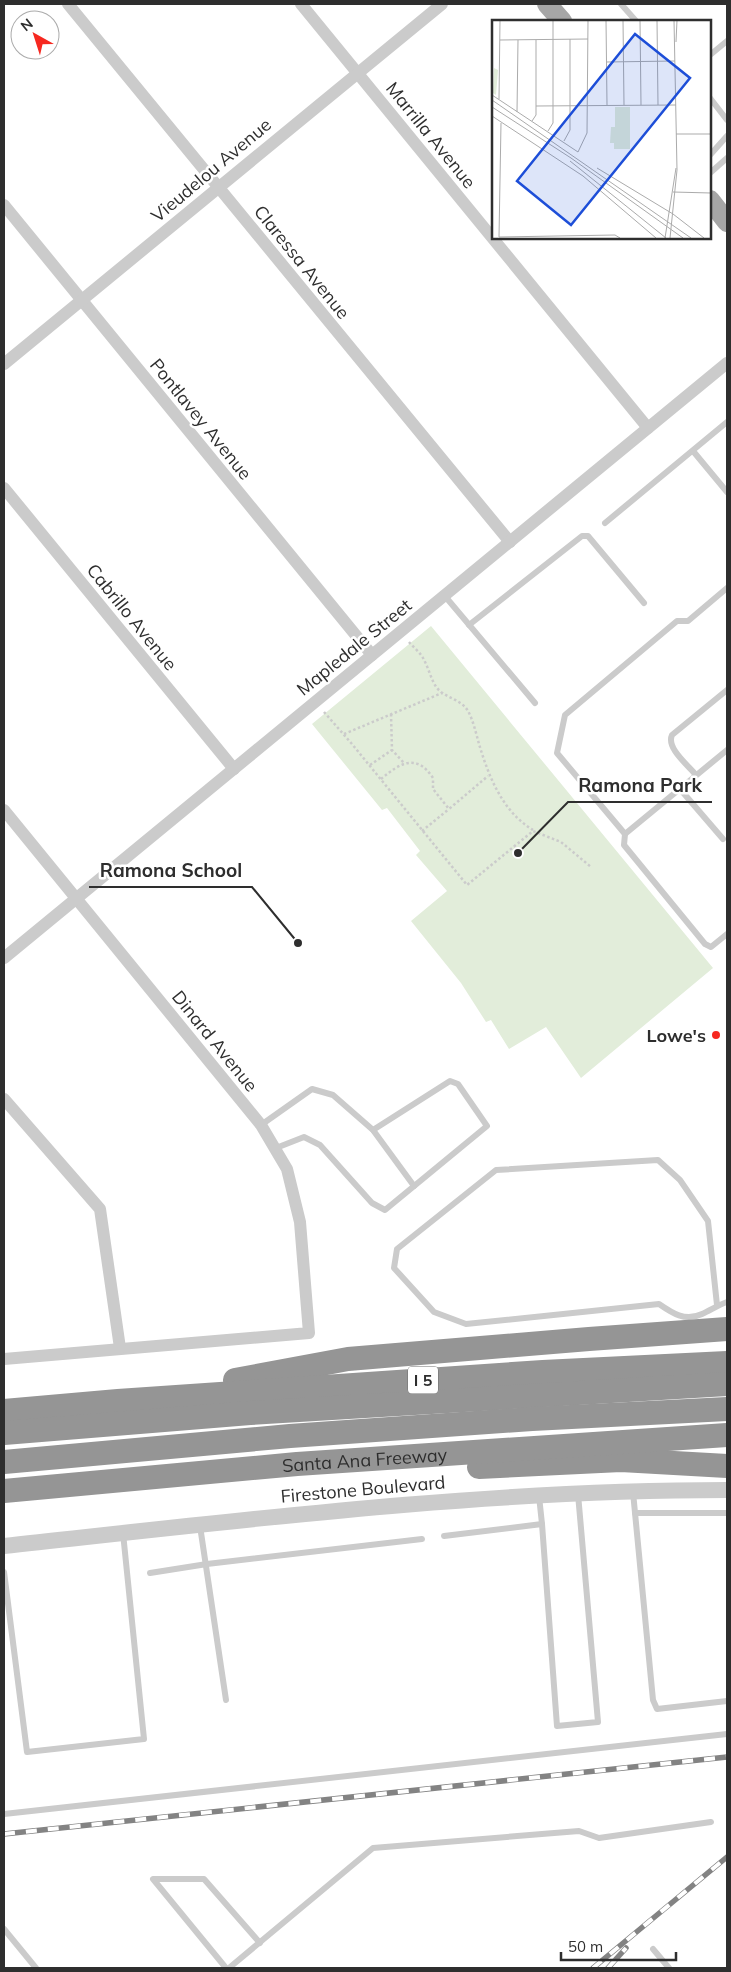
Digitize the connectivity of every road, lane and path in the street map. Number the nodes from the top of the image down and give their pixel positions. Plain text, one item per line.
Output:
1 (68, 4) edge
2 (301, 4) edge
3 (442, 4) edge
4 (547, 4) edge
5 (621, 4) edge
6 (561, 20) edge
7 (635, 20) edge
8 (727, 41) edge
9 (711, 55) edge
10 (357, 73) junction
11 (711, 99) edge
12 (727, 120) edge
13 (727, 136) edge
14 (711, 154) edge
15 (727, 158) edge
16 (711, 172) edge
17 (218, 187) junction
18 (711, 201) edge
19 (4, 205) edge
20 (727, 222) edge
21 (492, 238) edge
22 (493, 239) edge
23 (82, 300) junction
24 (727, 363) edge
25 (4, 364) edge
26 (727, 422) edge
27 (648, 428) junction
28 (693, 451) junction
29 (4, 488) edge
30 (727, 492) edge
31 (604, 523) dead end
32 (510, 542) junction
33 (727, 588) edge
34 (444, 596) junction
35 (644, 603) dead end
36 (469, 625) junction
37 (400, 632) junction
38 (372, 655) junction
39 (727, 690) edge
40 (442, 693) junction
41 (315, 702) junction
42 (535, 703) dead end
43 (391, 714) junction
44 (344, 734) junction
45 (392, 750) junction
46 (727, 750) edge
47 (404, 763) junction
48 (370, 766) junction
49 (234, 769) junction
50 (696, 775) junction
51 (489, 776) junction
52 (381, 779) junction
53 (680, 789) junction
54 (449, 809) junction
55 (4, 810) edge
56 (422, 831) junction
57 (533, 831) junction
58 (625, 834) junction
59 (723, 839) dead end
60 (591, 867) dead end
61 (76, 898) junction
62 (727, 934) edge
63 (4, 958) edge
64 (4, 1099) edge
65 (261, 1125) junction
66 (373, 1130) junction
67 (276, 1148) junction
68 (414, 1186) junction
69 (727, 1302) edge
70 (717, 1305) junction
71 (727, 1329) edge
72 (120, 1348) junction
73 (4, 1359) edge
74 (727, 1363) edge
75 (727, 1384) edge
76 (118, 1401) junction
77 (727, 1409) edge
78 (4, 1411) edge
79 (4, 1433) edge
80 (727, 1435) edge
81 (4, 1462) edge
82 (297, 1464) junction
83 (727, 1466) edge
84 (727, 1490) edge
85 (4, 1491) edge
86 (633, 1491) junction
87 (578, 1493) junction
88 (539, 1495) junction
89 (727, 1513) edge
90 (635, 1514) junction
91 (542, 1524) junction
92 (200, 1525) junction
93 (123, 1533) junction
94 (444, 1536) dead end
95 (422, 1538) dead end
96 (4, 1546) edge
97 (207, 1564) junction
98 (4, 1572) edge
99 (150, 1573) dead end
100 (226, 1700) dead end
101 (727, 1701) edge
102 (727, 1734) edge
103 (4, 1814) edge
104 (711, 1822) dead end
105 (4, 1929) edge
106 (260, 1943) junction
107 (653, 1949) dead end
108 (36, 1968) edge
109 (227, 1968) edge
110 (669, 1968) edge

1 - 17 street, Claressa Avenue
2 - 10 street, Marrilla Avenue
3 - 10 street, Vieudelou Avenue
4 - 6 main road
5 - 7 lane
8 - 9 lane
10 - 17 street, Vieudelou Avenue
10 - 21 street, Marrilla Avenue
11 - 12 lane
13 - 14 lane
15 - 16 lane
17 - 23 street, Vieudelou Avenue
17 - 32 street, Claressa Avenue
18 - 20 main road
19 - 23 street, Pontlavey Avenue
22 - 27 street, Marrilla Avenue
23 - 25 street, Vieudelou Avenue
23 - 38 street, Pontlavey Avenue
24 - 27 street, Mapledale Street
26 - 28 lane
27 - 32 street, Mapledale Street
28 - 30 lane
28 - 31 lane
29 - 49 street, Cabrillo Avenue
32 - 34 street, Mapledale Street
33 - 58 lane
34 - 36 lane
34 - 37 street, Mapledale Street
35 - 36 lane
36 - 42 lane
37 - 38 street, Mapledale Street
37 - 40 path
38 - 41 street, Mapledale Street
39 - 50 lane
40 - 43 path
40 - 51 path
41 - 44 path
41 - 49 street, Mapledale Street
43 - 44 path
43 - 45 path
44 - 48 path
45 - 47 path
45 - 48 path
46 - 50 lane
47 - 52 path
47 - 54 path
48 - 52 path
49 - 61 street, Mapledale Street
50 - 53 lane
51 - 54 path
51 - 57 path
52 - 56 path
53 - 58 lane
53 - 59 lane
54 - 56 path
55 - 61 street, Dinard Avenue
56 - 57 path
57 - 60 path
58 - 62 lane
61 - 63 street, Mapledale Street
61 - 65 street, Dinard Avenue
64 - 72 street
65 - 66 lane
65 - 67 street, Dinard Avenue
66 - 68 lane
66 - 68 lane
67 - 68 lane
67 - 72 street, Dinard Avenue
69 - 70 lane
70 - 70 lane
71 - 76 highway
72 - 73 street
74 - 76 highway, I 5
75 - 79 highway
76 - 78 highway, I 5
77 - 81 highway
80 - 82 highway, Santa Ana Freeway
82 - 83 highway
82 - 85 highway, Santa Ana Freeway
84 - 86 street, Firestone Boulevard
86 - 87 street, Firestone Boulevard
86 - 90 lane
87 - 88 street, Firestone Boulevard
87 - 91 lane
88 - 91 lane
88 - 92 street, Firestone Boulevard
89 - 90 lane
90 - 101 lane
91 - 94 lane
92 - 93 street, Firestone Boulevard
92 - 97 lane
93 - 96 street, Firestone Boulevard
93 - 98 lane
95 - 97 lane
97 - 99 lane
97 - 100 lane
102 - 103 lane
104 - 106 lane
105 - 108 lane
106 - 109 lane
106 - 109 lane
107 - 110 lane

